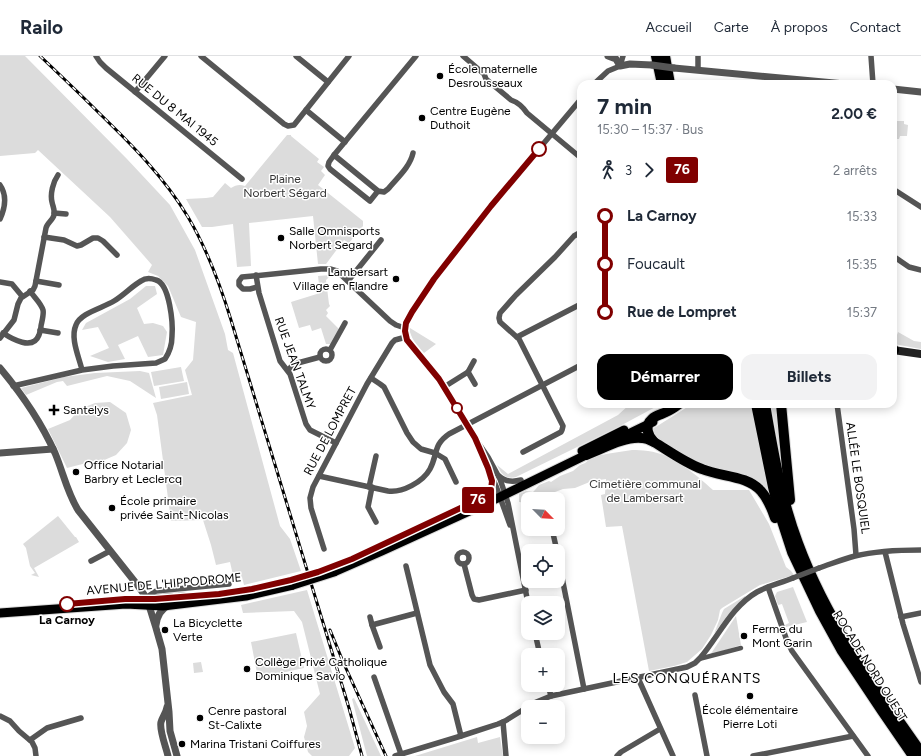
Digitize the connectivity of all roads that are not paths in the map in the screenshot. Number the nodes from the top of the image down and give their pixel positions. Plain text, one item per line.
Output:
1 (96, 56) edge
2 (165, 56) edge
3 (201, 56) edge
4 (296, 56) edge
5 (350, 56) edge
6 (416, 56) edge
7 (463, 56) edge
8 (608, 56) edge
9 (623, 56) edge
10 (665, 56) edge
11 (698, 56) edge
12 (871, 56) edge
13 (654, 61) edge
14 (620, 66) junction
15 (695, 70) junction
16 (598, 80) edge
17 (661, 80) edge
18 (669, 80) edge
19 (771, 80) edge
20 (873, 80) edge
21 (328, 82) junction
22 (897, 89) edge
23 (135, 92) junction
24 (921, 92) edge
25 (577, 104) edge
26 (306, 110) junction
27 (552, 134) junction
28 (345, 142) junction
29 (413, 153) dead end
30 (334, 155) junction
31 (577, 155) edge
32 (58, 175) dead end
33 (242, 179) dead end
34 (0, 185) edge
35 (378, 191) junction
36 (897, 191) edge
37 (921, 206) edge
38 (54, 213) junction
39 (66, 214) dead end
40 (0, 219) edge
41 (577, 234) edge
42 (44, 237) junction
43 (381, 240) dead end
44 (117, 255) dead end
45 (897, 259) edge
46 (921, 270) edge
47 (256, 275) junction
48 (36, 281) junction
49 (348, 281) junction
50 (0, 282) edge
51 (59, 285) dead end
52 (257, 287) junction
53 (30, 291) junction
54 (22, 296) junction
55 (577, 306) edge
56 (345, 323) dead end
57 (405, 328) junction
58 (40, 330) junction
59 (58, 333) dead end
60 (2, 335) edge
61 (406, 337) junction
62 (517, 337) junction
63 (330, 350) junction
64 (897, 352) edge
65 (921, 356) edge
66 (320, 357) junction
67 (474, 361) dead end
68 (0, 368) edge
69 (577, 368) edge
70 (82, 370) junction
71 (288, 370) junction
72 (468, 372) junction
73 (371, 378) junction
74 (476, 384) dead end
75 (542, 385) junction
76 (14, 386) junction
77 (444, 387) junction
78 (667, 408) edge
79 (673, 408) edge
80 (679, 408) edge
81 (757, 408) edge
82 (766, 408) edge
83 (781, 408) edge
84 (838, 408) edge
85 (467, 425) junction
86 (648, 425) junction
87 (475, 438) junction
88 (654, 442) junction
89 (336, 443) junction
90 (53, 448) junction
91 (523, 452) dead end
92 (0, 453) edge
93 (435, 453) junction
94 (376, 456) dead end
95 (586, 456) junction
96 (488, 468) junction
97 (498, 474) junction
98 (319, 476) junction
99 (456, 482) dead end
100 (523, 482) junction
101 (371, 487) junction
102 (502, 492) junction
103 (484, 497) junction
104 (510, 508) junction
105 (376, 522) dead end
106 (516, 542) junction
107 (798, 542) junction
108 (324, 549) dead end
109 (921, 550) edge
110 (110, 551) junction
111 (792, 552) junction
112 (885, 552) junction
113 (856, 555) junction
114 (91, 561) dead end
115 (464, 564) dead end
116 (406, 566) dead end
117 (332, 570) junction
118 (292, 583) junction
119 (229, 584) dead end
120 (768, 587) junction
121 (564, 588) edge
122 (526, 590) junction
123 (527, 596) edge
124 (148, 602) junction
125 (173, 604) junction
126 (0, 609) edge
127 (417, 612) junction
128 (0, 613) edge
129 (921, 613) edge
130 (370, 617) dead end
131 (901, 617) junction
132 (372, 625) junction
133 (156, 628) junction
134 (380, 647) dead end
135 (741, 648) dead end
136 (699, 659) junction
137 (374, 677) dead end
138 (638, 678) junction
139 (921, 682) edge
140 (584, 689) junction
141 (550, 692) edge
142 (695, 695) dead end
143 (551, 696) junction
144 (168, 703) junction
145 (0, 716) edge
146 (81, 718) dead end
147 (502, 722) junction
148 (660, 728) junction
149 (461, 736) junction
150 (853, 736) junction
151 (30, 740) junction
152 (921, 752) edge
153 (166, 755) edge
154 (36, 756) edge
155 (177, 756) edge
156 (397, 756) edge
157 (506, 756) edge
158 (617, 756) edge
159 (673, 756) edge
160 (707, 756) edge
161 (753, 756) edge
162 (868, 756) edge
163 (913, 756) edge

1 - 23 street, RUE DU 8 MAI 1945
2 - 23 street
3 - 26 street
4 - 21 street
5 - 21 street
6 - 28 street
7 - 27 street
8 - 14 street
9 - 14 street
10 - 18 highway
11 - 15 street
12 - 20 street
13 - 14 street
13 - 15 street, bridge
13 - 17 highway
14 - 16 street
15 - 19 street
21 - 26 street
22 - 24 street
23 - 33 street, RUE DU 8 MAI 1945
25 - 27 street
26 - 28 street
27 - 31 street
27 - 57 street
28 - 30 street
29 - 35 street
30 - 35 street
30 - 35 street
32 - 38 street
34 - 40 street
36 - 37 street
38 - 39 street
38 - 42 street
41 - 62 street
42 - 44 street
42 - 48 street
43 - 49 street
45 - 46 street
47 - 49 street
47 - 52 street, RUE JEAN TALMY
47 - 52 street
48 - 51 street
48 - 53 street
49 - 57 street
50 - 54 street
52 - 71 street, RUE JEAN TALMY
53 - 54 street
53 - 58 street
54 - 60 street
55 - 62 street
56 - 63 street
57 - 61 street
58 - 59 street
58 - 60 street
61 - 73 street, RUE DE LOMPRET
61 - 77 street
62 - 75 street
63 - 66 street
63 - 66 street
64 - 65 main road
66 - 71 street
67 - 72 street
68 - 76 street
69 - 75 street
70 - 70 street
70 - 76 street
71 - 89 street, RUE JEAN TALMY
72 - 74 street
72 - 77 street
73 - 89 street, RUE DE LOMPRET
73 - 93 street
75 - 85 street
75 - 91 street
76 - 90 street
77 - 85 street
78 - 100 main road, AVENUE DE L'HIPPODROME
79 - 86 highway
80 - 86 main road, AVENUE DE L'HIPPODROME
81 - 111 highway, ROCADE NORD OUEST
82 - 107 highway, ROCADE NORD OUEST
83 - 107 highway
84 - 113 street, ALLÉE LE BOSQUIEL
85 - 87 street
85 - 93 street
86 - 88 highway
86 - 95 main road, AVENUE DE L'HIPPODROME
87 - 96 street
87 - 97 street
88 - 95 highway
88 - 111 highway
89 - 98 street, RUE DE LOMPRET
90 - 92 street
90 - 110 street
93 - 99 street
93 - 101 street
94 - 101 street
95 - 100 main road, AVENUE DE L'HIPPODROME
96 - 102 street
96 - 103 street
97 - 100 street
97 - 102 street
98 - 101 street
98 - 108 street, RUE DE LOMPRET
100 - 102 main road, AVENUE DE L'HIPPODROME
100 - 104 street
101 - 105 street
102 - 103 main road, AVENUE DE L'HIPPODROME
102 - 104 street
102 - 106 street
102 - 117 main road, AVENUE DE L'HIPPODROME
103 - 117 main road, AVENUE DE L'HIPPODROME
104 - 106 street
106 - 122 street
107 - 152 highway, ROCADE NORD OUEST
109 - 112 street
110 - 114 street
110 - 124 street
111 - 163 highway, ROCADE NORD OUEST
112 - 113 street
112 - 131 street
113 - 120 street, bridge
115 - 122 street
116 - 127 street
117 - 118 main road, AVENUE DE L'HIPPODROME
118 - 124 main road, AVENUE DE L'HIPPODROME
118 - 125 main road, AVENUE DE L'HIPPODROME
119 - 124 street
120 - 136 street
120 - 150 street
121 - 140 street
122 - 123 street
124 - 125 main road, AVENUE DE L'HIPPODROME
124 - 126 main road, AVENUE DE L'HIPPODROME
124 - 128 main road, AVENUE DE L'HIPPODROME
124 - 133 street
125 - 133 street
127 - 132 street
127 - 149 street
129 - 131 street
130 - 132 street
131 - 139 street
132 - 134 street
133 - 144 street
135 - 136 street
136 - 138 street
137 - 156 street
138 - 140 street
138 - 148 street
140 - 143 street
141 - 143 street
142 - 160 street
143 - 147 street
144 - 153 street
144 - 155 street
145 - 151 street
146 - 151 street
147 - 149 street
147 - 157 street
148 - 158 street
148 - 159 street
149 - 156 street
150 - 161 street
150 - 162 street
151 - 154 street

